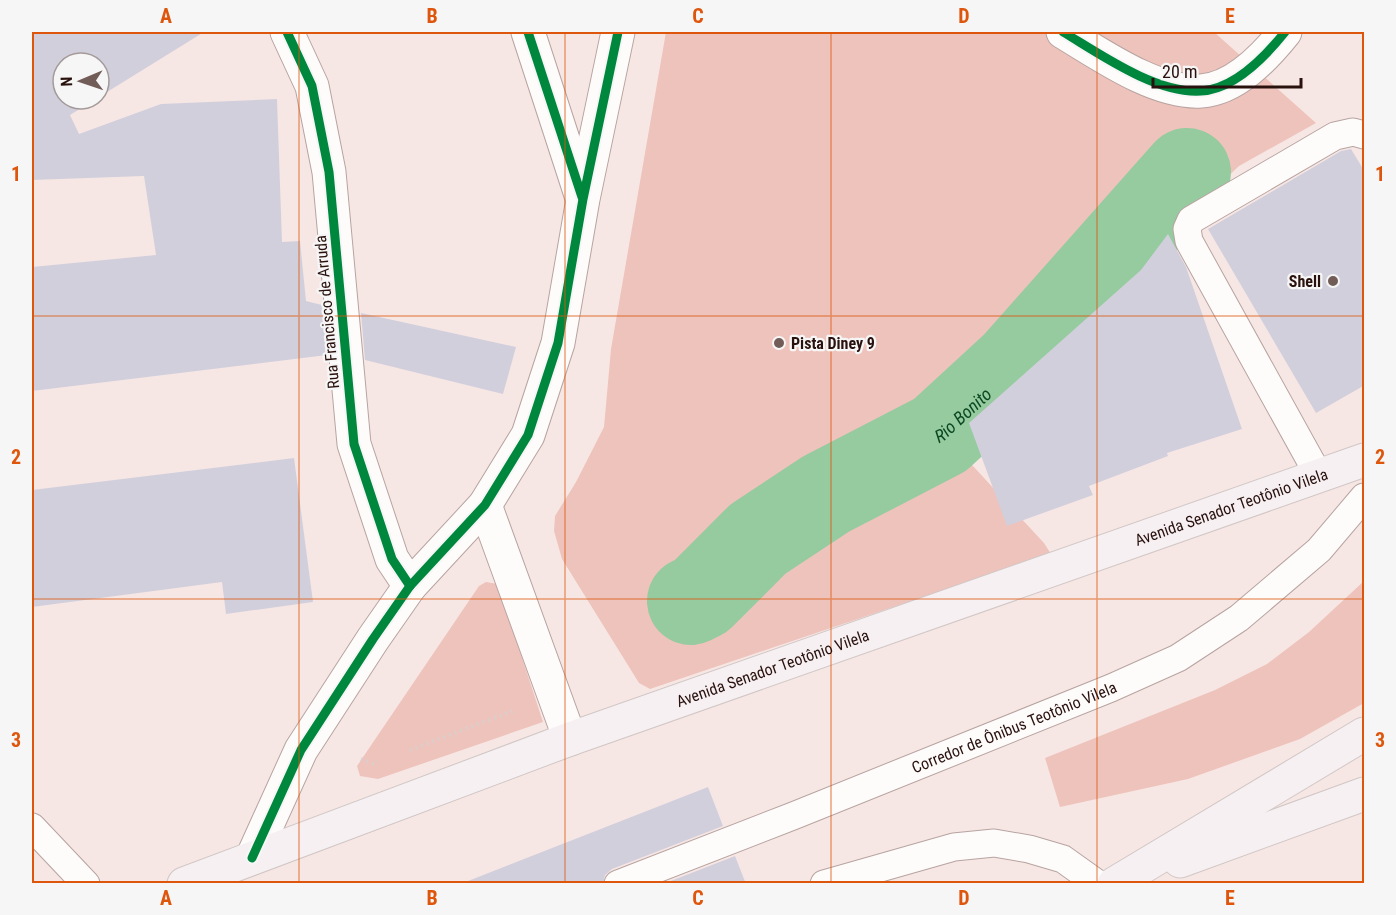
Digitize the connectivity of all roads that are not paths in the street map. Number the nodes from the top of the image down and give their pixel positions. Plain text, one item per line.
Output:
1 (287, 32) edge
2 (528, 32) edge
3 (618, 32) edge
4 (1063, 32) edge
5 (1285, 32) edge
6 (1365, 135) edge
7 (583, 199) junction
8 (1365, 460) edge
9 (1318, 476) junction
10 (1365, 497) edge
11 (485, 505) junction
12 (410, 586) junction
13 (1365, 734) edge
14 (570, 739) junction
15 (1365, 794) edge
16 (32, 827) edge
17 (252, 858) junction
18 (86, 884) edge
19 (184, 884) edge
20 (618, 884) edge
21 (824, 884) edge
22 (1098, 884) edge
23 (1114, 884) edge
24 (1119, 884) edge

1 - 12 street, Rua Francisco de Arruda
2 - 7 street
3 - 7 street
4 - 5 street
6 - 9 lane
7 - 11 street
8 - 9 main road, Avenida Senador Teotônio Vilela
9 - 14 main road, Avenida Senador Teotônio Vilela
10 - 20 lane, Corredor de Ônibus Teotônio Vilela
11 - 12 street
11 - 14 street
12 - 17 street
13 - 23 main road
14 - 17 main road, Avenida Senador Teotônio Vilela
15 - 24 main road
16 - 18 lane
17 - 19 main road, Avenida Senador Teotônio Vilela
21 - 22 lane

